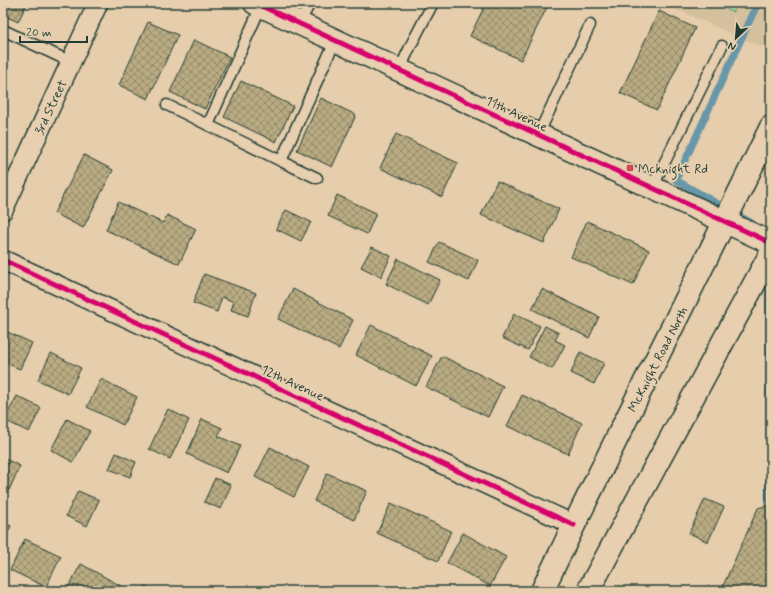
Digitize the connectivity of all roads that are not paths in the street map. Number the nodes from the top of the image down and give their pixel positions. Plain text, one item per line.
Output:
1 (98, 3) edge
2 (310, 3) edge
3 (433, 3) edge
4 (258, 4) edge
5 (299, 24) junction
6 (590, 25) dead end
7 (3, 30) edge
8 (335, 41) junction
9 (722, 46) dead end
10 (71, 62) junction
11 (399, 71) junction
12 (167, 105) dead end
13 (208, 125) junction
14 (771, 127) edge
15 (538, 135) junction
16 (281, 161) junction
17 (317, 178) dead end
18 (652, 188) junction
19 (3, 210) edge
20 (725, 222) junction
21 (771, 243) edge
22 (771, 253) edge
23 (3, 260) edge
24 (574, 525) junction
25 (542, 591) edge
26 (588, 591) edge

1 - 10 street, 3rd Street
2 - 5 lane
3 - 11 lane
4 - 5 street, 11th Avenue
4 - 13 lane
5 - 8 street, 11th Avenue
6 - 15 lane
7 - 10 lane
8 - 11 street, 11th Avenue
8 - 16 lane
9 - 18 lane
10 - 19 street, 3rd Street
11 - 15 street, 11th Avenue
12 - 13 lane
13 - 16 lane
14 - 20 street, McKnight Road North
15 - 18 street, 11th Avenue
16 - 17 lane
18 - 20 street, 11th Avenue
20 - 21 street, 11th Avenue
20 - 24 street, McKnight Road North
22 - 26 street
23 - 24 street, 12th Avenue
24 - 25 street, McKnight Road North

